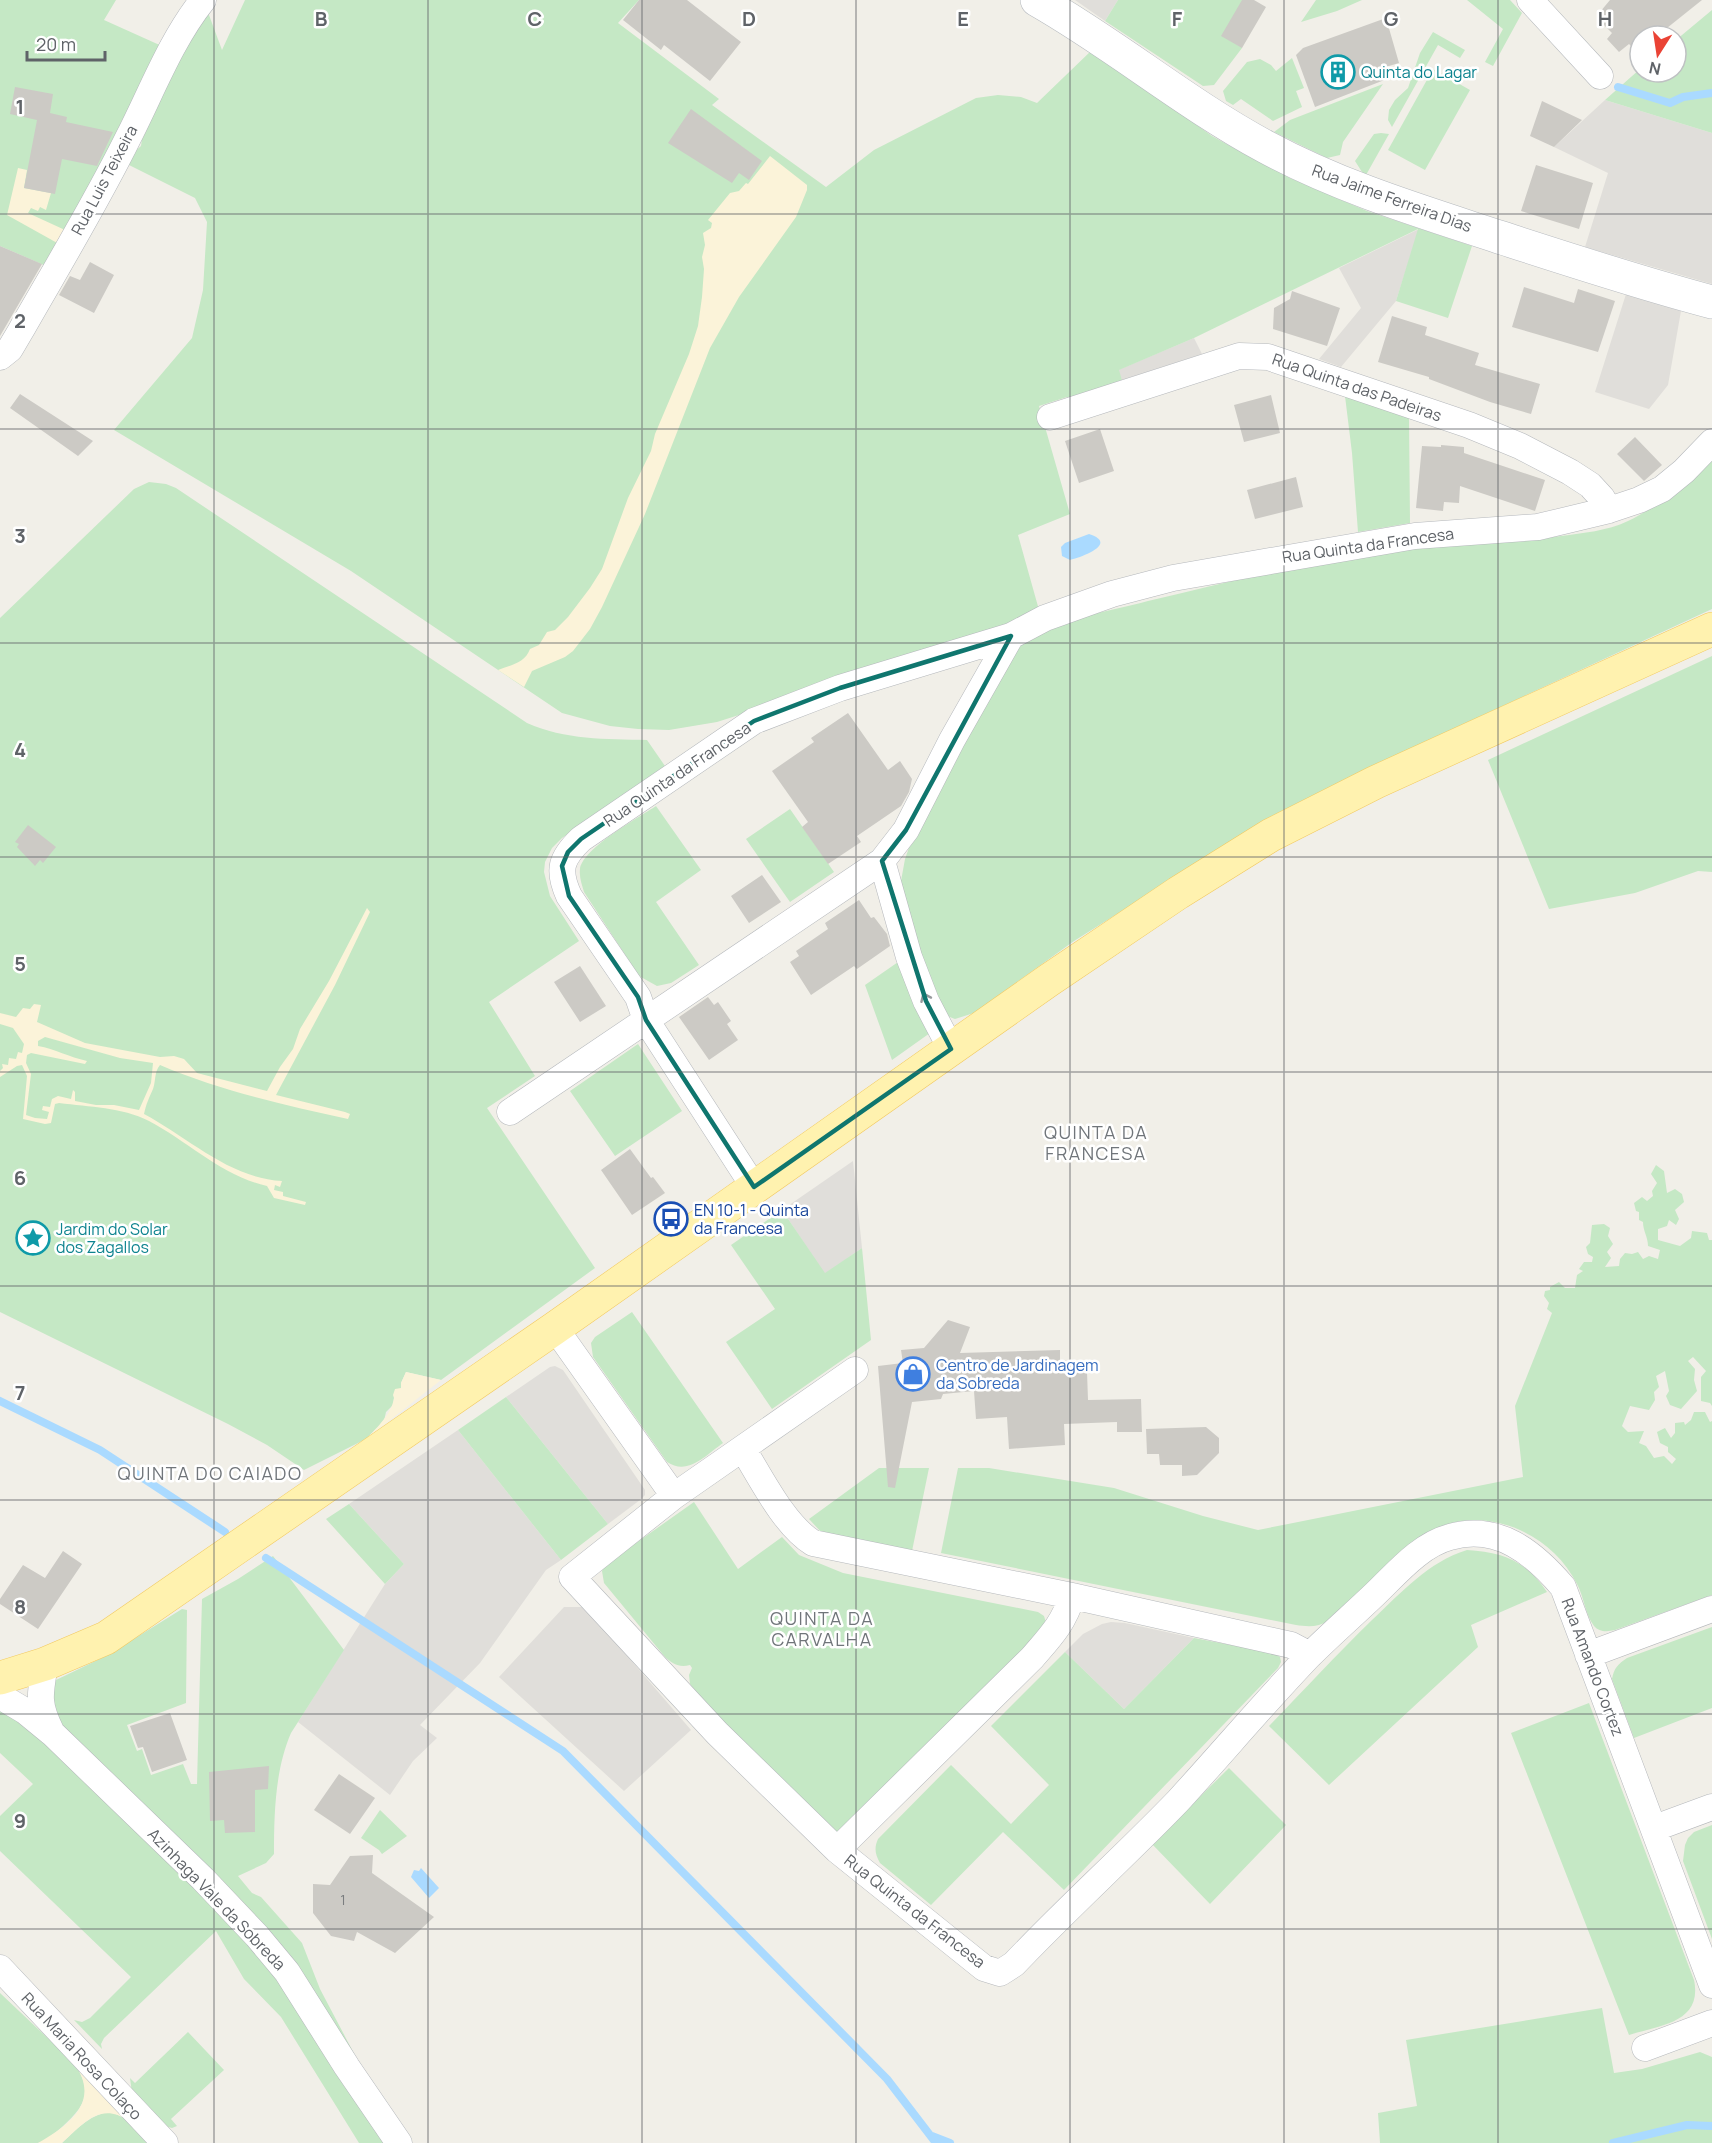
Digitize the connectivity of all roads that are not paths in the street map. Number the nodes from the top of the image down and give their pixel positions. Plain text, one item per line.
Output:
1 (203, 0) edge
2 (1037, 0) edge
3 (1544, 4) edge
4 (1600, 76) dead end
5 (1712, 302) edge
6 (0, 357) edge
7 (1050, 417) dead end
8 (1712, 442) edge
9 (1609, 510) junction
10 (1712, 629) edge
11 (1011, 636) junction
12 (882, 861) junction
13 (646, 1020) junction
14 (951, 1049) junction
15 (510, 1112) dead end
16 (754, 1186) junction
17 (555, 1328) junction
18 (855, 1370) dead end
19 (743, 1449) junction
20 (674, 1496) junction
21 (1072, 1596) junction
22 (1712, 1609) edge
23 (1329, 1637) joint
24 (1588, 1654) junction
25 (1310, 1655) junction
26 (45, 1664) junction
27 (0, 1677) edge
28 (0, 1696) edge
29 (52, 1734) junction
30 (1712, 1807) edge
31 (1655, 1828) junction
32 (837, 1850) junction
33 (0, 1968) edge
34 (1712, 1985) edge
35 (1712, 2023) edge
36 (1645, 2048) dead end
37 (165, 2143) edge
38 (399, 2143) edge

1 - 6 street, Rua Luis Teixeira
2 - 5 street, Rua Jaime Ferreira Dias
3 - 4 street
7 - 9 street, Rua Quinta das Padeiras
8 - 9 street, Rua Quinta da Francesa
9 - 11 street, Rua Quinta da Francesa
10 - 14 main road
11 - 12 street
11 - 13 street, Rua Quinta da Francesa
12 - 13 street
14 -> 12 street
13 - 15 street
13 - 16 street, Rua Quinta da Francesa
14 - 16 main road
16 - 17 main road
17 - 20 street
17 - 26 main road
18 - 19 street
19 - 20 street
19 - 21 street
20 - 32 street, Rua Quinta da Francesa
21 - 25 street
21 - 32 street
22 - 24 street
23 - 24 street, Rua Amando Cortez
23 - 25 street, Rua Quinta da Francesa
24 - 31 street, Rua Amando Cortez
25 - 32 street, Rua Quinta da Francesa
26 - 27 main road
26 - 29 street, Azinhaga Vale da Sobreda
28 - 29 street, Azinhaga Vale da Sobreda
29 - 38 street, Azinhaga Vale da Sobreda
30 - 31 street
31 - 34 street, Rua Amando Cortez
33 - 37 street, Rua Maria Rosa Colaço
35 - 36 street

